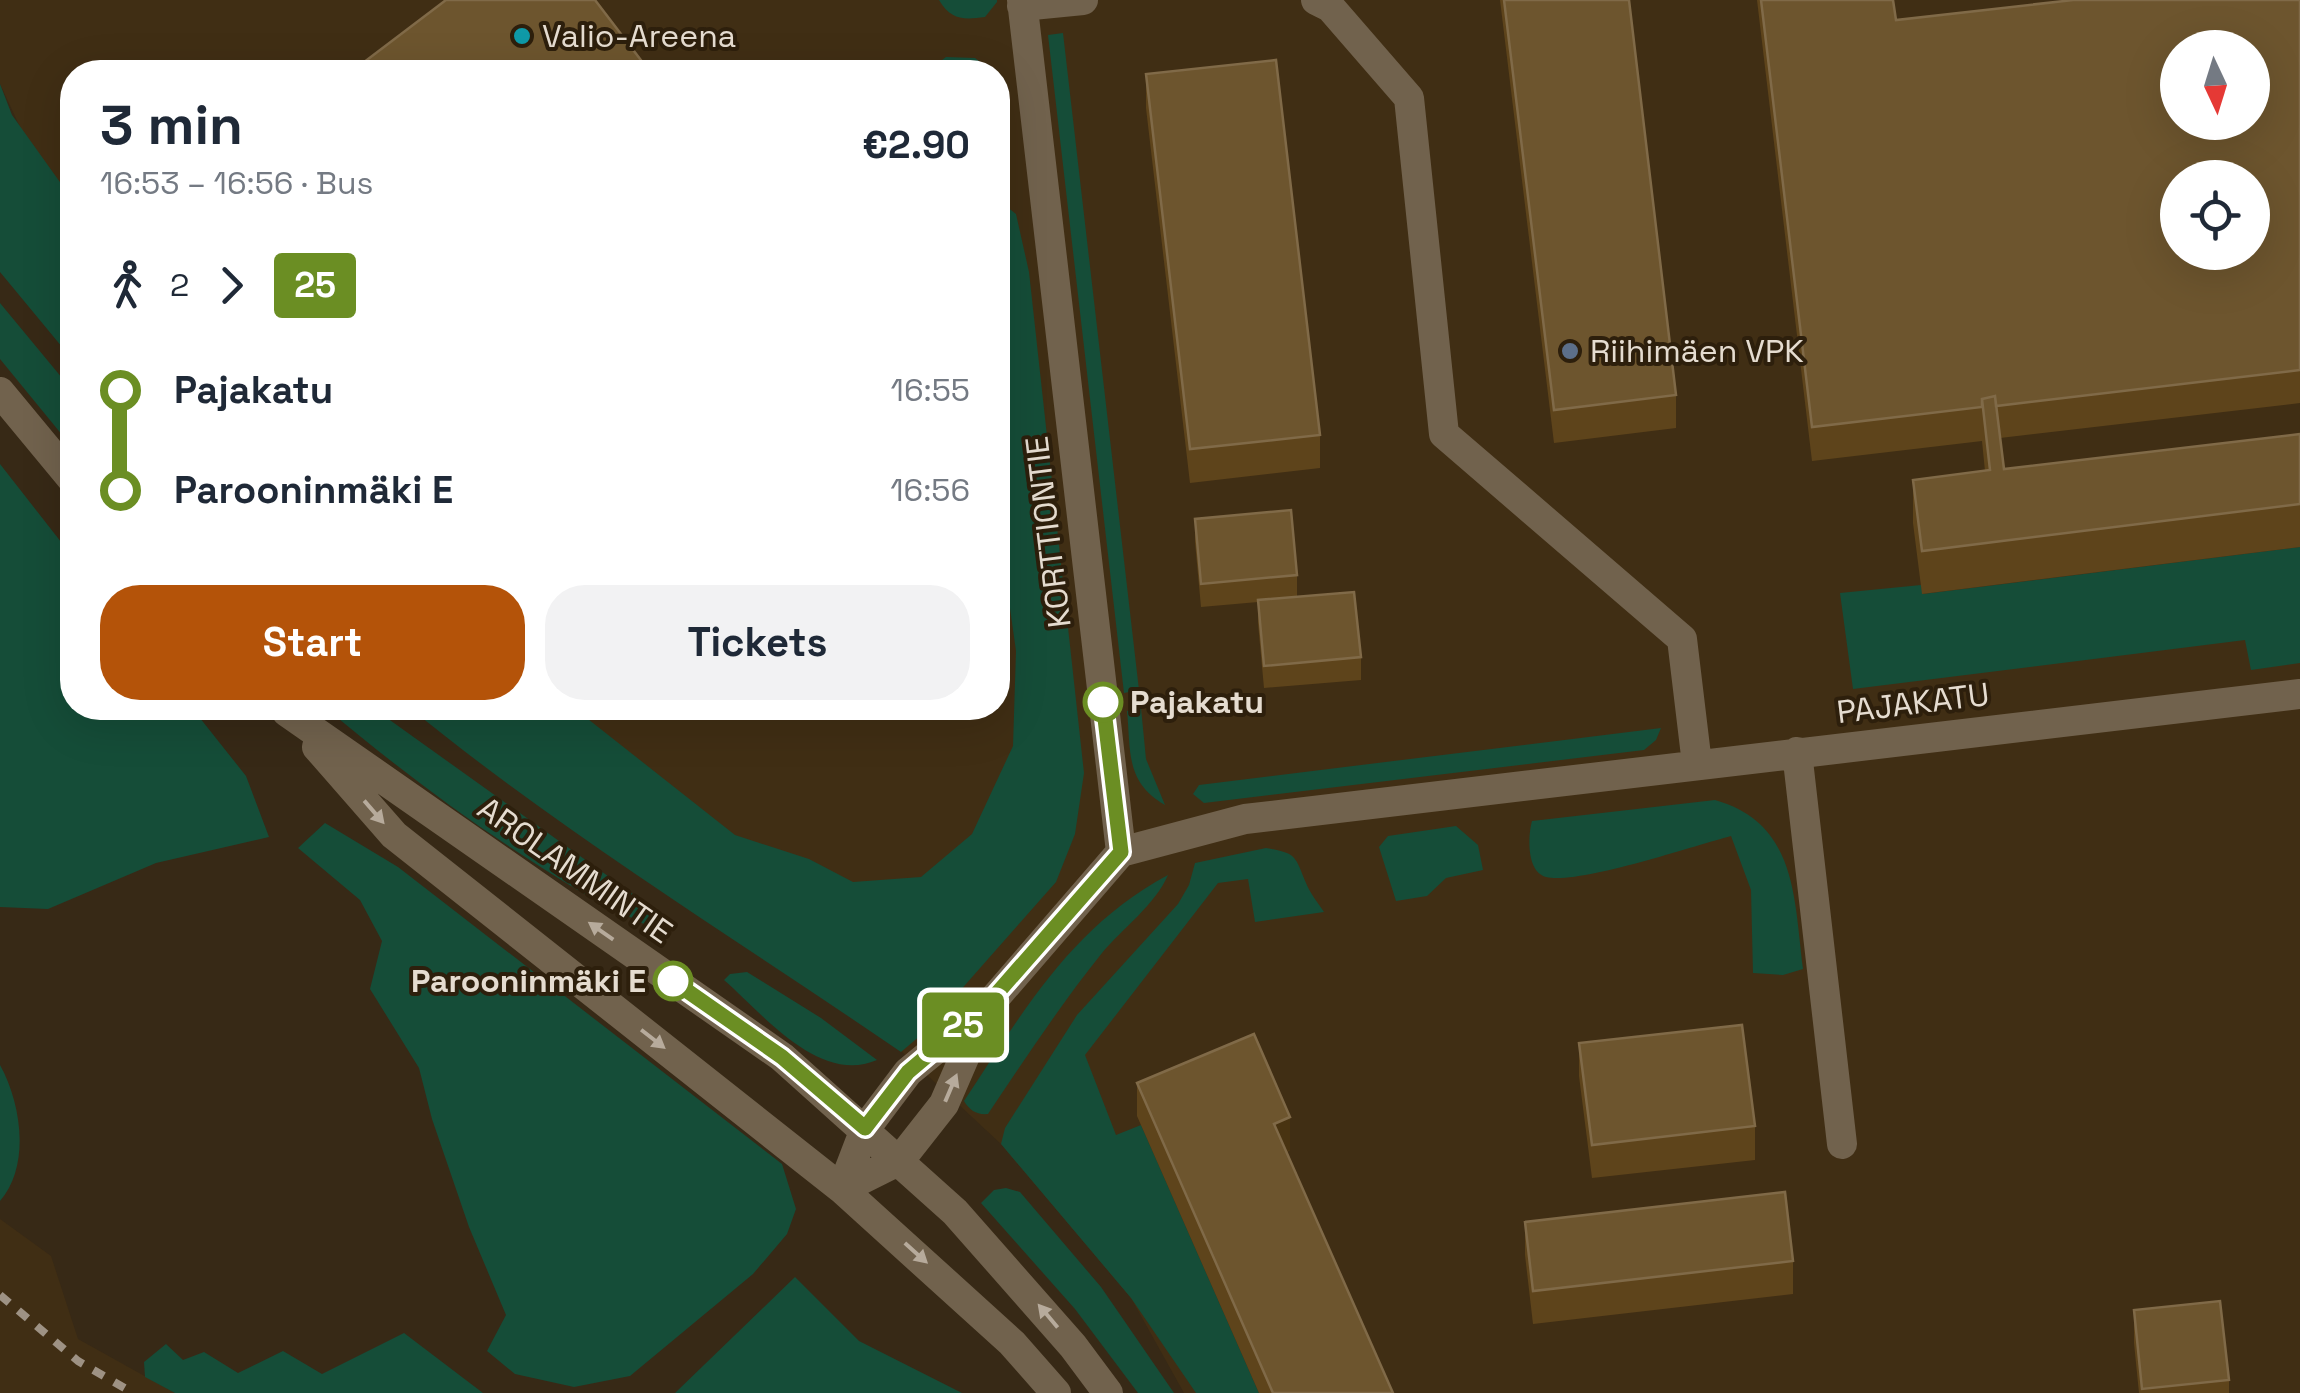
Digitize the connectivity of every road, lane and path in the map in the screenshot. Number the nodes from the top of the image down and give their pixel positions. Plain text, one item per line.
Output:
1 (1083, 0) edge
2 (1316, 0) edge
3 (1022, 3) edge
4 (0, 392) edge
5 (60, 465) edge
6 (2300, 694) edge
7 (293, 720) edge
8 (298, 720) edge
9 (1798, 752) junction
10 (1697, 764) junction
11 (1121, 852) junction
12 (986, 1006) junction
13 (865, 1128) junction
14 (1842, 1144) dead end
15 (900, 1160) junction
16 (842, 1188) junction
17 (1056, 1393) edge
18 (1108, 1393) edge

1 - 3 street
2 - 10 street
3 - 11 street, KORTTIONTIE
4 - 5 street
6 - 9 street, PAJAKATU
7 -> 16 street, AROLAMMINTIE
13 -> 8 street, AROLAMMINTIE
9 - 10 street, PAJAKATU
9 - 14 street
10 - 11 street, PAJAKATU
11 - 12 street
12 - 13 street
15 -> 12 street
13 - 15 street, AROLAMMINTIE
13 - 16 street
15 - 16 street
18 -> 15 street, AROLAMMINTIE
16 -> 17 street, AROLAMMINTIE

